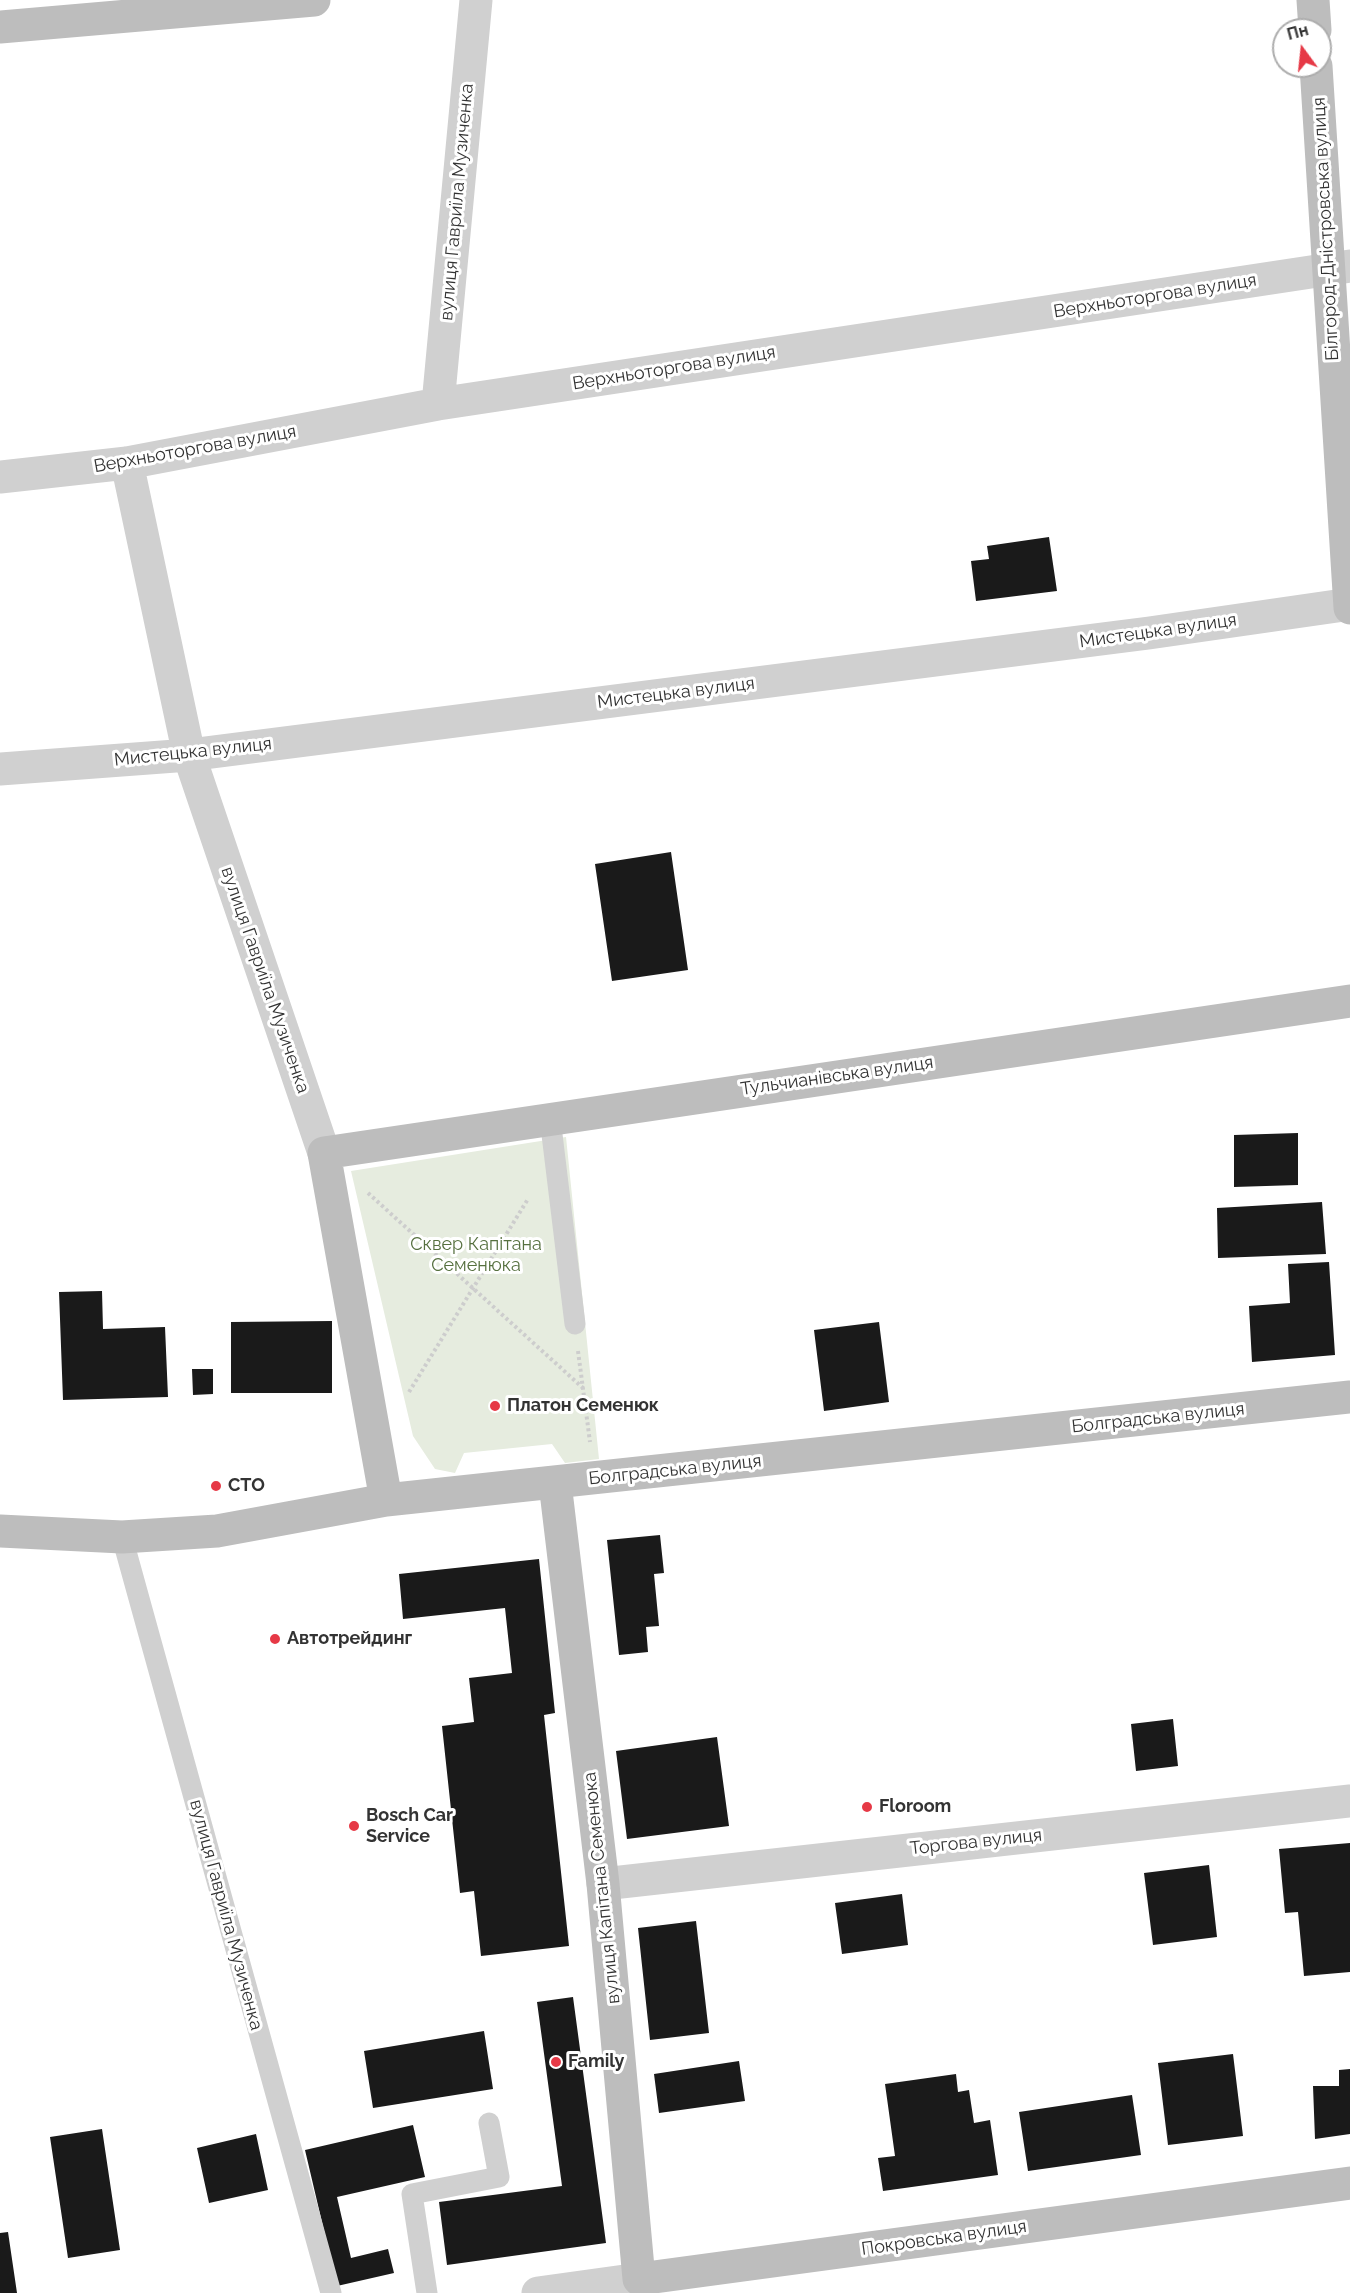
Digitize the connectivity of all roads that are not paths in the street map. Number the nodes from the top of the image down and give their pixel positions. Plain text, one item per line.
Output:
1 (314, 0) edge
2 (476, 0) edge
3 (1313, 0) edge
4 (1314, 18) edge
5 (0, 27) edge
6 (1317, 78) edge
7 (1339, 268) edge
8 (438, 404) junction
9 (127, 463) junction
10 (0, 477) edge
11 (1350, 605) edge
12 (189, 755) junction
13 (0, 769) edge
14 (1350, 1001) edge
15 (550, 1118) junction
16 (324, 1153) junction
17 (575, 1324) road end
18 (1350, 1397) edge
19 (555, 1483) junction
20 (386, 1500) junction
21 (0, 1531) edge
22 (122, 1538) junction
23 (1350, 1801) edge
24 (603, 1884) junction
25 (489, 2123) dead end
26 (1350, 2183) edge
27 (639, 2286) edge
28 (331, 2293) edge
29 (427, 2293) edge
30 (538, 2293) edge

1 - 5 main road
2 - 8 street, вулиця Гавриїла Музиченка
3 - 4 main road
6 - 7 main road, Білгород-Дністровська вулиця
7 - 8 street, Верхньоторгова вулиця
7 - 11 main road, Білгород-Дністровська вулиця
8 - 9 street, Верхньоторгова вулиця
9 - 10 street, Верхньоторгова вулиця
9 - 12 street, вулиця Гавриїла Музиченка
11 - 12 street, Мистецька вулиця
12 - 13 street, Мистецька вулиця
12 - 16 street, вулиця Гавриїла Музиченка
14 - 15 main road, Тульчианівська вулиця
15 - 16 main road, Тульчианівська вулиця
15 - 17 lane
16 - 20 main road, вулиця Гавриїла Музиченка
18 - 19 main road, Болградська вулиця
19 - 20 main road, Болградська вулиця
19 - 24 main road, вулиця Капітана Семенюка
20 - 22 main road, Болградська вулиця
21 - 22 main road, Болградська вулиця
22 - 28 lane, вулиця Гавриїла Музиченка
23 - 24 street, Торгова вулиця
24 - 27 main road, вулиця Капітана Семенюка
25 - 29 lane
26 - 27 main road, Покровська вулиця
27 - 30 street, Покровська вулиця

